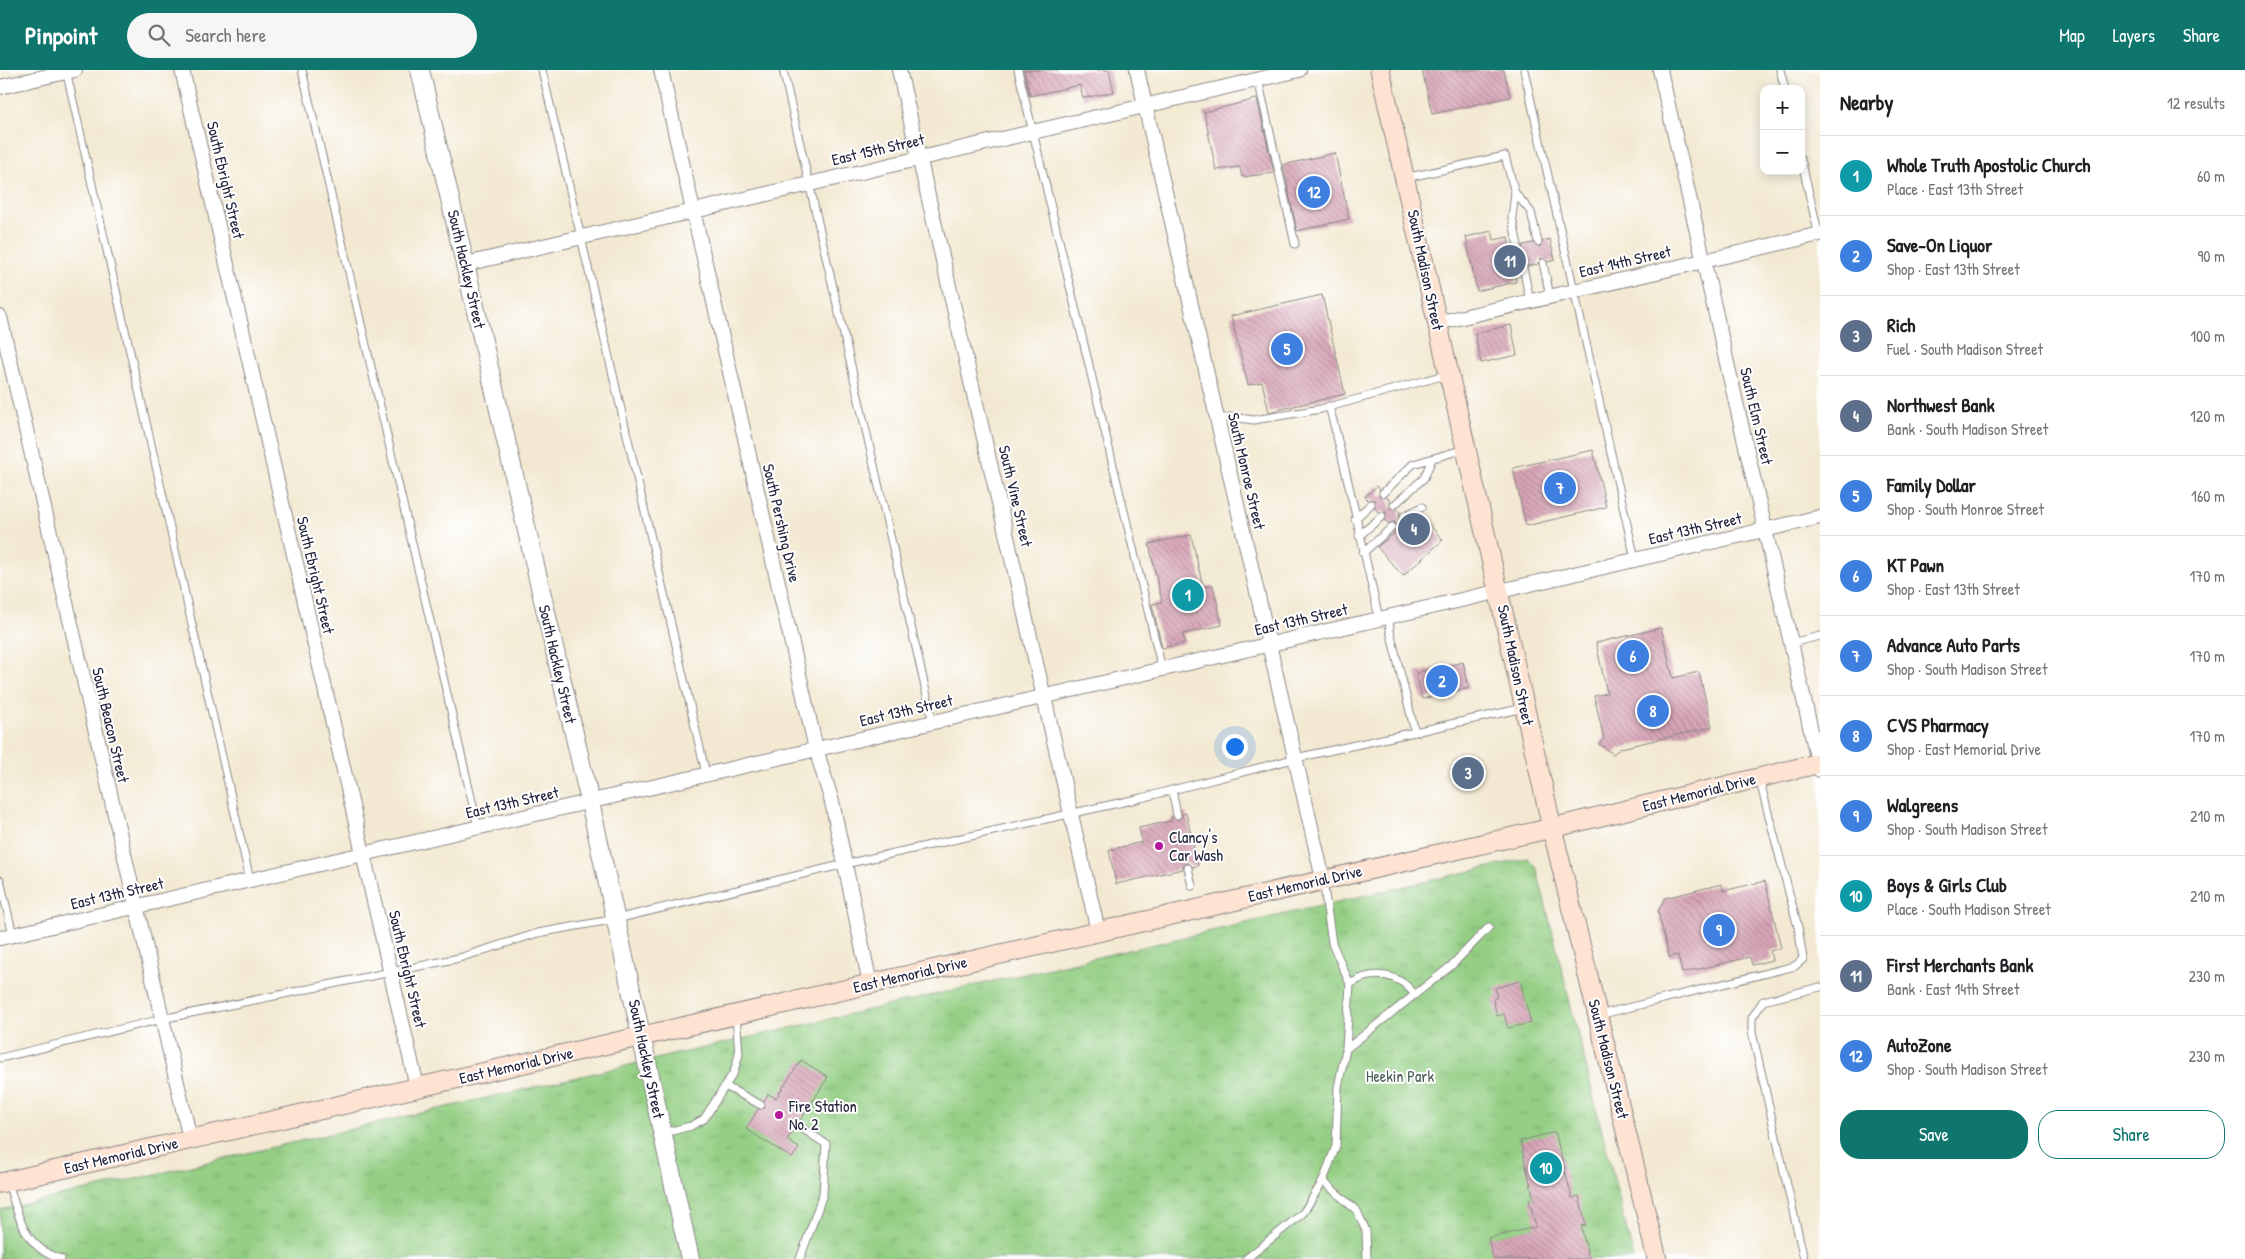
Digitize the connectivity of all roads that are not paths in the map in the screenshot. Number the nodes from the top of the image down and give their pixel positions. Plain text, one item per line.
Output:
1 (182, 70) edge
2 (302, 70) edge
3 (420, 70) edge
4 (542, 70) edge
5 (660, 70) edge
6 (783, 70) edge
7 (899, 70) edge
8 (1018, 70) edge
9 (1137, 70) edge
10 (1299, 70) edge
11 (1380, 70) edge
12 (1524, 70) edge
13 (1660, 70) edge
14 (1780, 70) edge
15 (69, 71) edge
16 (1258, 79) junction
17 (1784, 85) edge
18 (0, 87) edge
19 (1145, 105) junction
20 (1032, 132) junction
21 (919, 158) junction
22 (1805, 175) edge
23 (1405, 178) junction
24 (810, 183) junction
25 (1515, 192) junction
26 (692, 211) junction
27 (1820, 235) edge
28 (581, 237) junction
29 (1538, 242) dead end
30 (1295, 244) dead end
31 (1518, 246) dead end
32 (1702, 261) junction
33 (1543, 263) dead end
34 (466, 264) junction
35 (1523, 267) dead end
36 (1574, 291) junction
37 (1550, 296) junction
38 (1530, 301) junction
39 (0, 318) edge
40 (1437, 323) junction
41 (1449, 374) junction
42 (1329, 406) junction
43 (1217, 419) junction
44 (1466, 449) junction
45 (1432, 459) junction
46 (1383, 493) dead end
47 (1371, 504) dead end
48 (1394, 505) dead end
49 (1422, 507) dead end
50 (1382, 516) dead end
51 (1404, 516) dead end
52 (1820, 517) edge
53 (1355, 519) junction
54 (1392, 527) dead end
55 (1765, 530) junction
56 (1360, 536) junction
57 (1363, 553) junction
58 (1635, 559) junction
59 (1500, 590) junction
60 (1384, 617) junction
61 (1820, 636) edge
62 (1791, 643) junction
63 (1270, 644) junction
64 (1162, 669) junction
65 (1044, 697) junction
66 (1526, 708) junction
67 (933, 722) junction
68 (1415, 732) junction
69 (816, 749) junction
70 (1296, 759) junction
71 (1819, 766) edge
72 (706, 774) junction
73 (1759, 778) junction
74 (1172, 790) junction
75 (590, 802) junction
76 (1071, 812) junction
77 (1177, 815) dead end
78 (478, 827) junction
79 (1552, 828) junction
80 (363, 854) junction
81 (845, 864) junction
82 (1188, 868) dead end
83 (1323, 879) junction
84 (0, 880) edge
85 (250, 880) junction
86 (1192, 886) dead end
87 (135, 906) junction
88 (616, 919) junction
89 (1489, 927) dead end
90 (1098, 931) junction
91 (6, 936) edge
92 (390, 971) junction
93 (870, 984) junction
94 (1350, 984) junction
95 (1820, 987) edge
96 (1415, 995) junction
97 (736, 1014) junction
98 (1598, 1016) junction
99 (162, 1018) junction
100 (642, 1036) junction
101 (1346, 1048) junction
102 (0, 1058) edge
103 (725, 1086) junction
104 (417, 1087) junction
105 (761, 1105) dead end
106 (797, 1125) dead end
107 (663, 1133) junction
108 (190, 1139) junction
109 (1323, 1181) junction
110 (4, 1182) edge
111 (61, 1259) edge
112 (690, 1259) edge
113 (800, 1259) edge
114 (1246, 1259) edge
115 (1367, 1259) edge
116 (1657, 1259) edge
117 (1804, 1259) edge

1 - 80 street, South Ebright Street
2 - 78 lane
3 - 34 street, South Hackley Street
4 - 28 lane
5 - 26 street, South Pershing Drive
6 - 24 lane
7 - 21 street, South Vine Street
8 - 20 lane
9 - 19 street, South Monroe Street
10 - 16 street, East 15th Street
11 - 23 main road, South Madison Street
12 - 36 lane
13 - 32 street, South Elm Street
14 - 17 lane
15 - 18 street
15 - 85 lane
16 - 19 street, East 15th Street
16 - 30 lane
19 - 20 street, East 15th Street
19 - 43 street, South Monroe Street
20 - 21 street, East 15th Street
20 - 64 lane
21 - 24 street, East 15th Street
21 - 65 street, South Vine Street
22 - 27 lane
23 - 25 lane
23 - 40 main road, South Madison Street
24 - 26 street, East 15th Street
24 - 67 lane
25 - 29 lane
25 - 31 lane
26 - 28 street, East 15th Street
26 - 69 street, South Pershing Drive
27 - 32 street, East 14th Street
28 - 34 street, East 15th Street
28 - 72 lane
32 - 36 street, East 14th Street
32 - 55 street, South Elm Street
33 - 37 lane
34 - 75 street, South Hackley Street
35 - 38 lane
36 - 37 street, East 14th Street
36 - 58 lane
37 - 38 street, East 14th Street
38 - 40 street, East 14th Street
39 - 87 street, South Beacon Street
40 - 41 main road, South Madison Street
41 - 42 lane
41 - 44 main road, South Madison Street
42 - 43 lane
42 - 53 lane
43 - 63 street, South Monroe Street
44 - 45 lane
44 - 59 main road, South Madison Street
45 - 46 lane
45 - 48 lane
47 - 53 lane
49 - 51 lane
50 - 56 lane
52 - 55 street, East 13th Street
53 - 56 lane
54 - 57 lane
55 - 58 street, East 13th Street
55 - 62 street, South Elm Street
56 - 57 lane
57 - 60 lane
58 - 59 street, East 13th Street
59 - 60 street, East 13th Street
59 - 66 main road, South Madison Street
60 - 63 street, East 13th Street
60 - 68 lane
61 - 62 lane
62 - 71 street, South Elm Street
63 - 64 street, East 13th Street
63 - 70 street, South Monroe Street
64 - 65 street, East 13th Street
65 - 67 street, East 13th Street
65 - 76 street, South Vine Street
66 - 68 lane
66 - 79 main road, South Madison Street
67 - 69 street, East 13th Street
68 - 70 lane
69 - 72 street, East 13th Street
69 - 81 street, South Pershing Drive
70 - 74 lane
70 - 83 street, South Monroe Street
71 - 73 main road, East Memorial Drive
72 - 75 street, East 13th Street
73 - 79 main road, East Memorial Drive
73 - 98 lane
74 - 76 lane
74 - 77 lane
75 - 78 street, East 13th Street
75 - 88 street, South Hackley Street
76 - 81 lane
76 - 90 street, South Vine Street
78 - 80 street, East 13th Street
79 - 83 main road, East Memorial Drive
79 - 98 main road, South Madison Street
80 - 85 street, East 13th Street
80 - 92 street, South Ebright Street
81 - 88 lane
81 - 93 street, South Pershing Drive
82 - 86 lane
83 - 90 main road, East Memorial Drive
83 - 94 lane
84 - 91 lane
85 - 87 street, East 13th Street
87 - 91 street, East 13th Street
87 - 99 street, South Beacon Street
88 - 92 lane
88 - 100 street, South Hackley Street
89 - 96 lane
90 - 93 main road, East Memorial Drive
92 - 99 lane
92 - 104 street, South Ebright Street
93 - 97 main road, East Memorial Drive
94 - 96 lane
94 - 101 lane
95 - 117 lane
96 - 101 lane
97 - 100 main road, East Memorial Drive
97 - 103 lane
98 - 116 main road, South Madison Street
99 - 102 lane
99 - 108 street, South Beacon Street
100 - 104 main road, East Memorial Drive
100 - 107 street, South Hackley Street
101 - 109 lane
103 - 105 lane
103 - 107 lane
104 - 108 main road, East Memorial Drive
106 - 113 lane
107 - 112 street, South Hackley Street
108 - 110 main road, East Memorial Drive
109 - 114 lane
109 - 115 lane
110 - 111 lane

